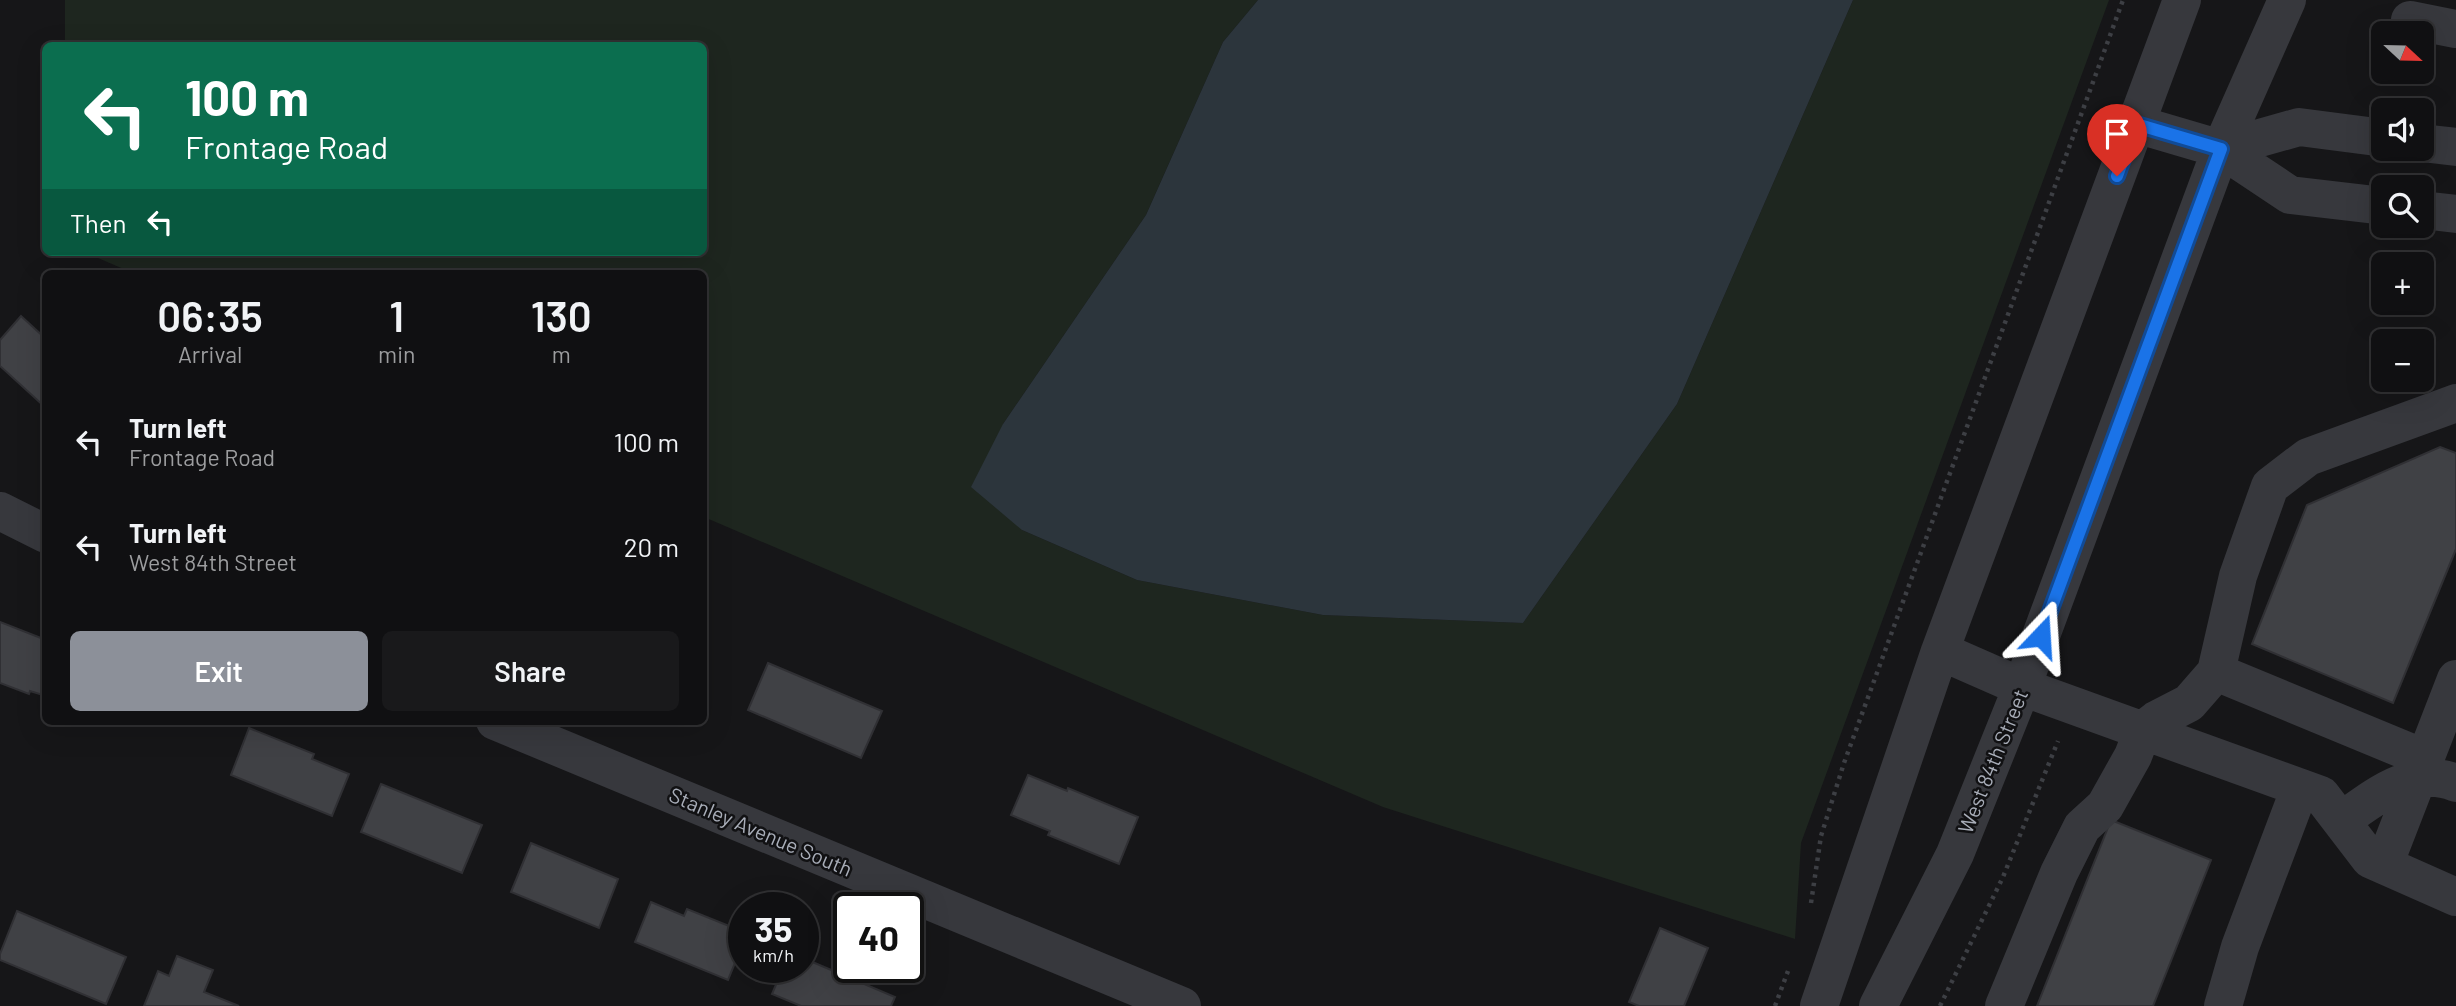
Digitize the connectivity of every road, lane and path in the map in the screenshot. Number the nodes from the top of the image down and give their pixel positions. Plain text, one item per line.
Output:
1 (2123, 0) edge
2 (2182, 0) edge
3 (2287, 0) edge
4 (2136, 124) junction
5 (2371, 136) edge
6 (2434, 144) edge
7 (2456, 147) edge
8 (2221, 149) junction
9 (2371, 204) edge
10 (2434, 211) edge
11 (2456, 214) edge
12 (2456, 403) edge
13 (0, 511) edge
14 (42, 532) edge
15 (1940, 651) junction
16 (2216, 672) junction
17 (2456, 679) edge
18 (2022, 687) junction
19 (505, 725) edge
20 (2143, 730) junction
21 (2058, 740) dead end
22 (2420, 768) junction
23 (2456, 783) edge
24 (2300, 788) junction
25 (2341, 821) junction
26 (2384, 865) junction
27 (2456, 897) edge
28 (1810, 909) dead end
29 (1789, 969) dead end
30 (1182, 1006) edge
31 (1774, 1006) edge
32 (1819, 1006) edge
33 (1878, 1006) edge
34 (1940, 1006) edge
35 (2004, 1006) edge
36 (2223, 1006) edge

1 - 28 path
2 - 4 street
3 - 8 street, West 84th Street
4 - 8 street
4 - 15 street
5 - 8 street
6 - 7 street
8 - 9 street
8 - 18 street, West 84th Street
10 - 11 street
12 - 16 street
13 - 14 street
15 - 18 street
15 - 32 street
16 - 20 street
16 - 22 street
17 - 22 street
18 - 20 street
18 - 33 street, West 84th Street
19 - 30 street, Stanley Avenue South
20 - 24 street
20 - 35 street
21 - 34 path
22 - 23 street
22 - 25 street
22 - 26 street
24 - 25 street
24 - 36 street
25 - 26 street
26 - 27 street
29 - 31 path

